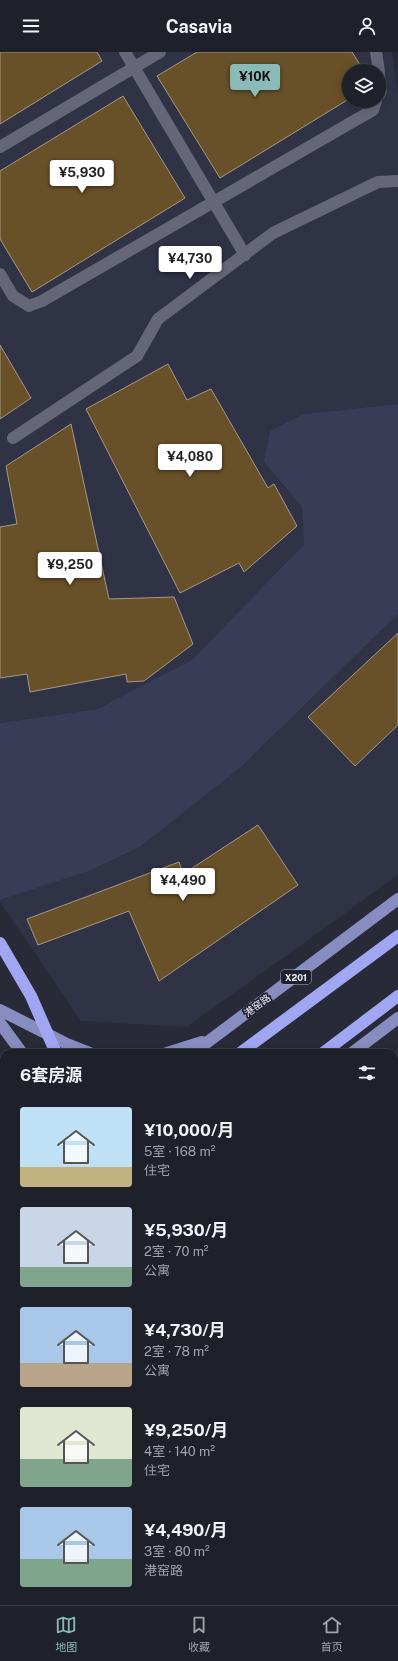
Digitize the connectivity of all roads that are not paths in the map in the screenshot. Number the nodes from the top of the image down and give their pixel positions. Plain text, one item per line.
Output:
1 (125, 52) edge
2 (160, 52) edge
3 (376, 52) edge
4 (377, 64) edge
5 (134, 67) junction
6 (374, 108) edge
7 (0, 147) edge
8 (398, 181) edge
9 (214, 202) junction
10 (245, 255) junction
11 (0, 274) edge
12 (13, 438) dead end
13 (398, 899) edge
14 (398, 936) edge
15 (0, 943) edge
16 (398, 996) edge
17 (0, 1010) edge
18 (398, 1018) edge
19 (0, 1023) edge
20 (215, 1038) junction
21 (19, 1049) edge
22 (54, 1049) edge
23 (80, 1049) edge
24 (180, 1049) edge
25 (199, 1049) edge
26 (245, 1049) edge
27 (328, 1049) edge
28 (357, 1049) edge

1 - 5 street
2 - 5 street
3 - 4 street
5 - 7 street
5 - 9 street
6 - 9 street
8 - 10 street
9 - 10 street
9 - 11 street
10 - 12 street
13 - 20 main road, 港窑路 / X201
14 - 26 highway
15 - 22 highway
16 - 27 highway
17 - 23 main road
18 - 28 main road
19 - 21 main road
20 - 24 main road
20 - 25 main road, 港窑路 / X201

